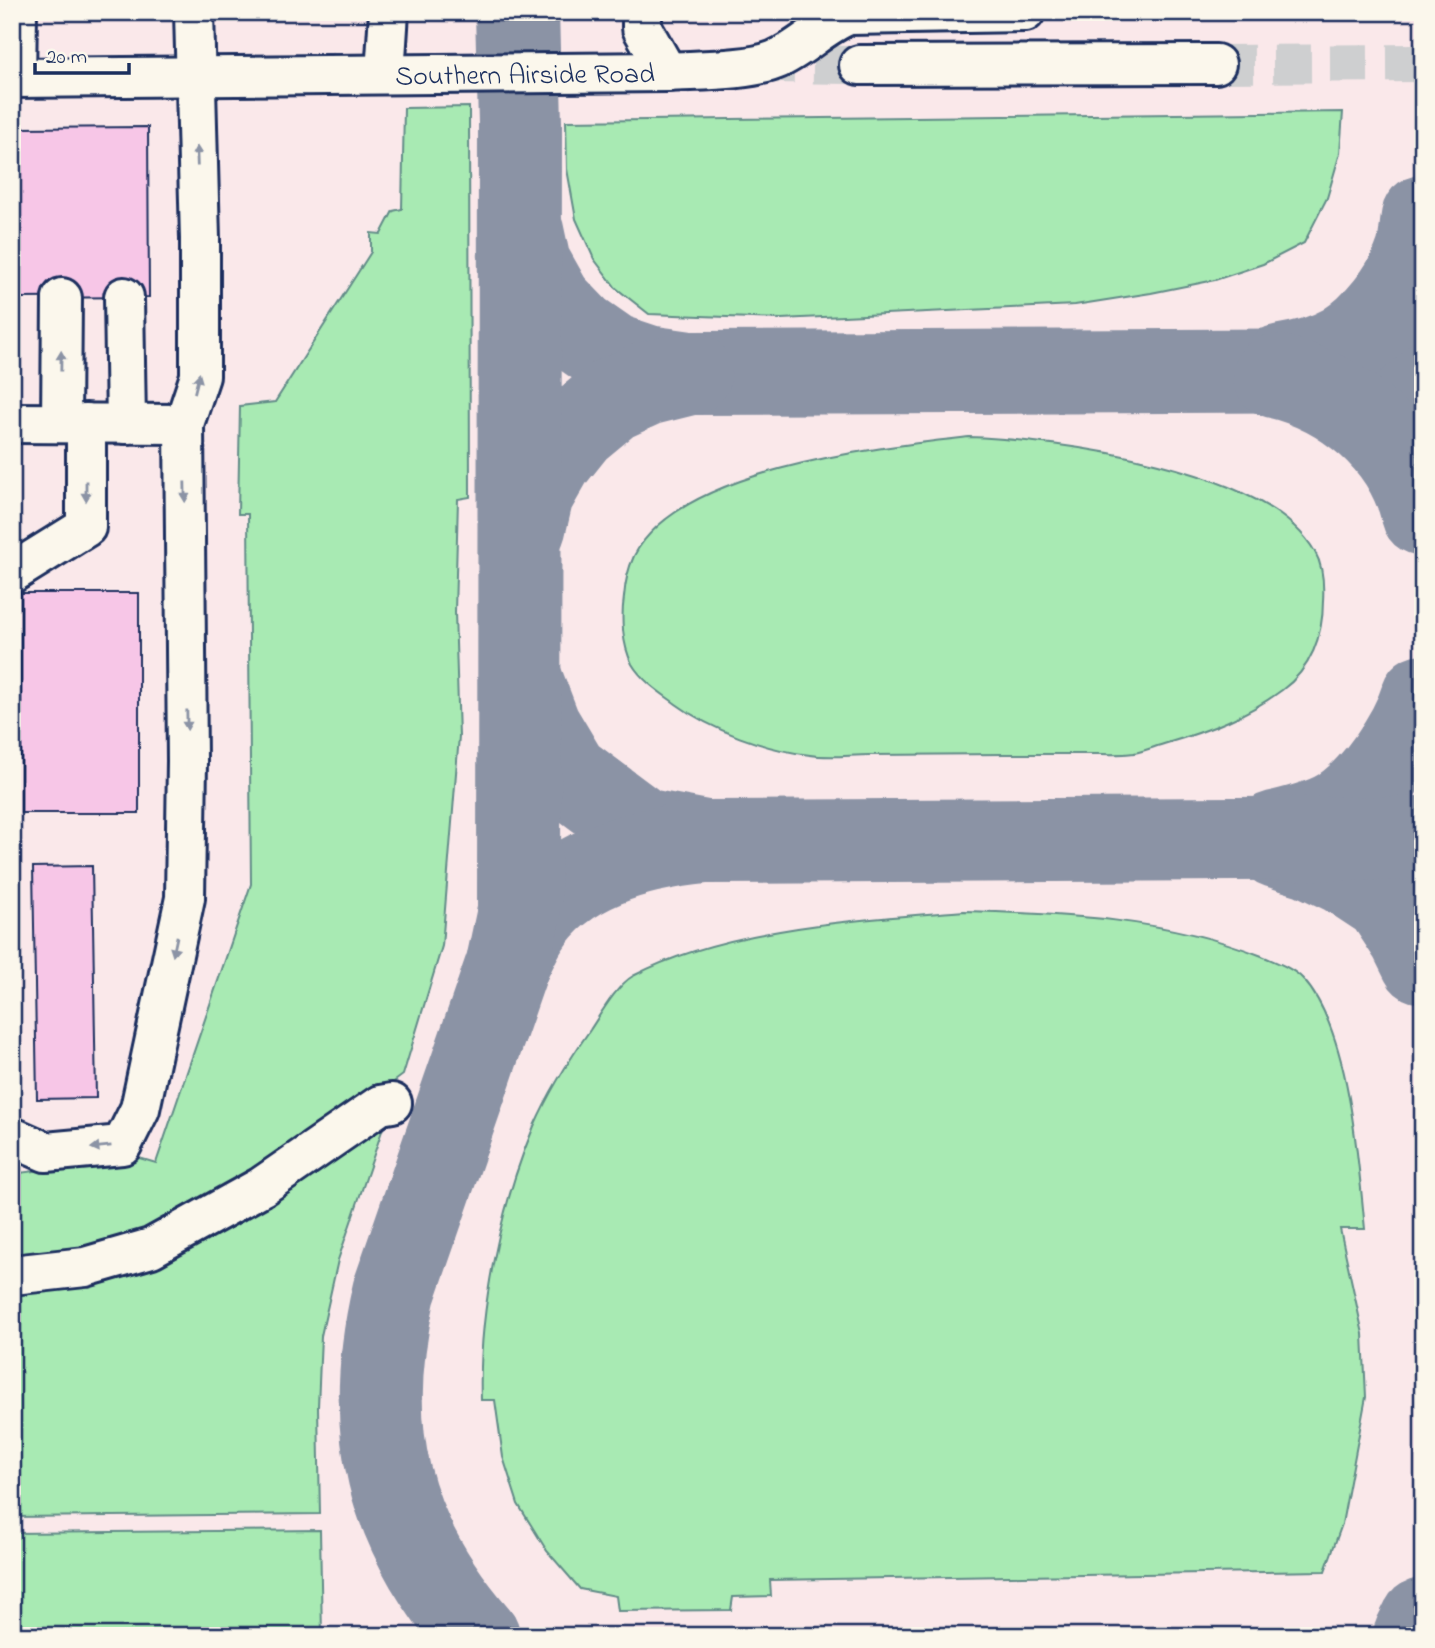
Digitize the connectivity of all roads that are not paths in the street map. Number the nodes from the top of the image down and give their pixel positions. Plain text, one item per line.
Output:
1 (17, 12) edge
2 (194, 12) edge
3 (389, 12) edge
4 (642, 12) edge
5 (1025, 12) edge
6 (840, 15) edge
7 (1216, 64) tunnel mouth
8 (859, 65) tunnel mouth
9 (667, 72) junction
10 (385, 74) junction
11 (194, 77) junction
12 (14, 78) edge
13 (124, 297) dead end
14 (62, 298) dead end
15 (12, 423) edge
16 (74, 423) junction
17 (126, 424) junction
18 (184, 424) junction
19 (12, 573) edge
20 (391, 1103) dead end
21 (12, 1137) edge
22 (12, 1275) edge

1 - 12 street
2 - 11 street
3 - 10 street
4 - 9 street
5 - 6 street, Southern Airside Road
6 - 9 street, Southern Airside Road
7 - 8 street
9 - 10 street, Southern Airside Road
10 - 11 street, Southern Airside Road
11 - 12 street, Southern Airside Road
18 -> 11 street
13 - 17 street
16 -> 14 street
15 - 16 street
16 - 17 street
16 -> 19 street
17 - 18 street
18 -> 21 street
20 - 22 street

